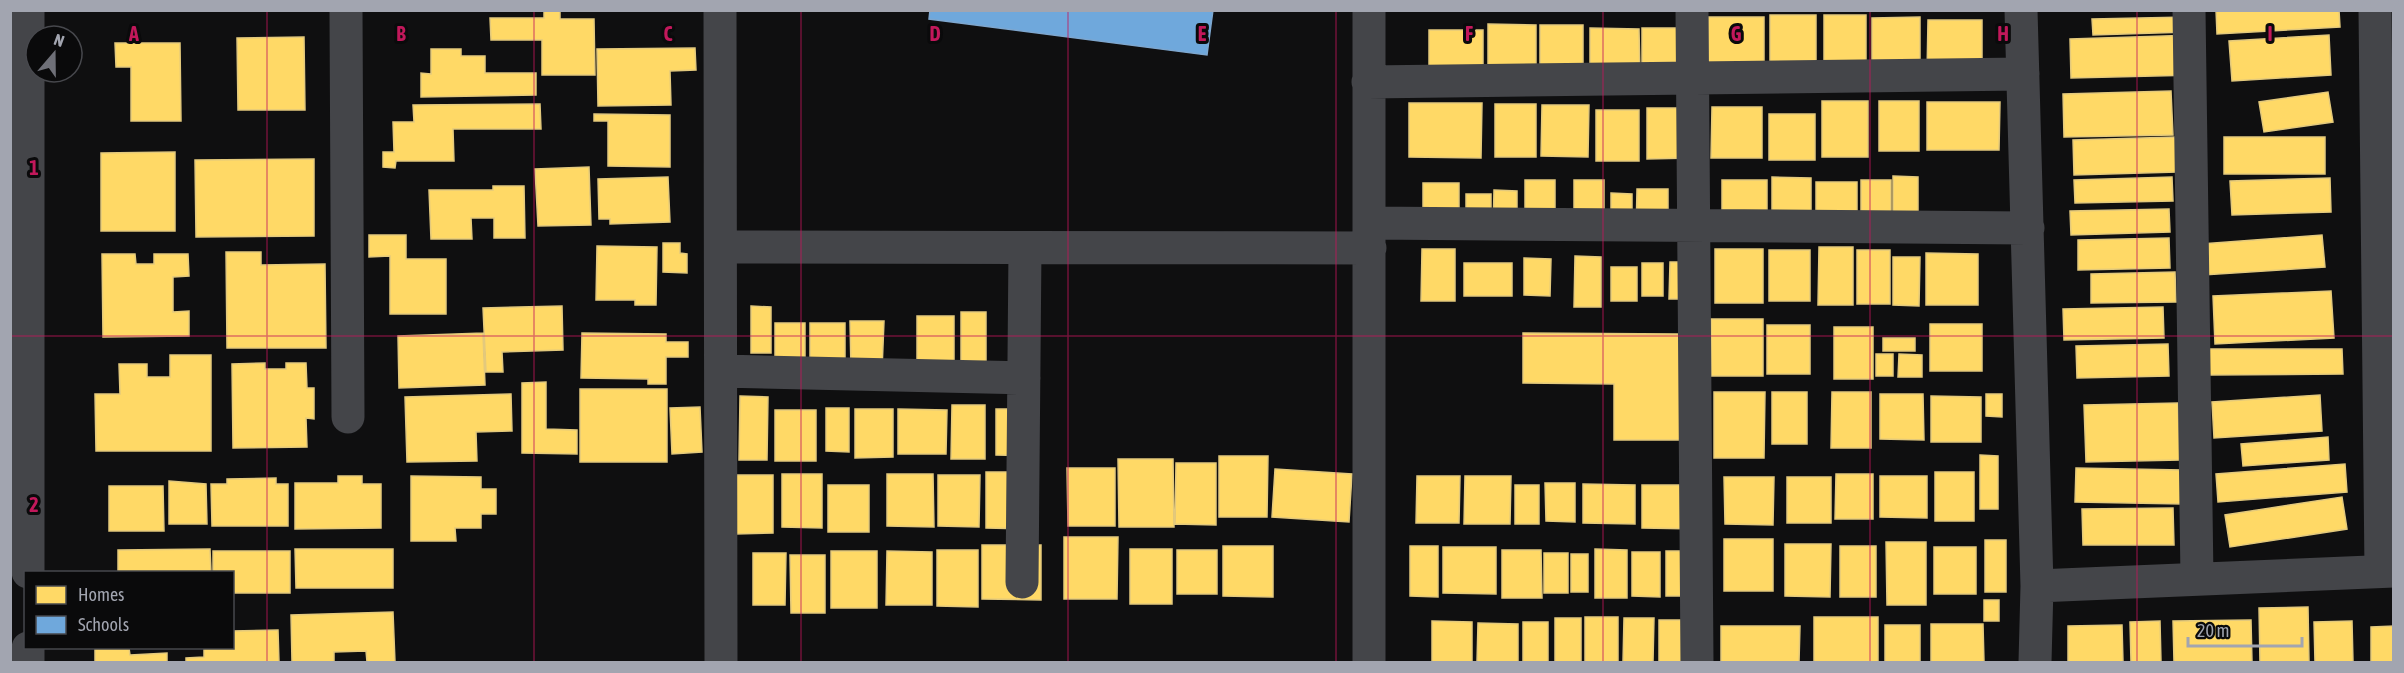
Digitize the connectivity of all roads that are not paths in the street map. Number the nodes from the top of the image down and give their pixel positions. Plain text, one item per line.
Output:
1 (28, 10) edge
2 (346, 10) edge
3 (720, 10) edge
4 (1369, 10) edge
5 (1692, 10) edge
6 (2021, 10) edge
7 (2189, 10) edge
8 (2375, 10) edge
9 (2022, 74) junction
10 (1693, 78) junction
11 (1368, 82) junction
12 (1694, 225) junction
13 (2028, 228) junction
14 (1370, 235) junction
15 (721, 247) junction
16 (1025, 248) junction
17 (721, 371) junction
18 (1024, 378) junction
19 (348, 417) dead end
20 (28, 571) edge
21 (2388, 571) edge
22 (2197, 579) junction
23 (1022, 582) dead end
24 (2037, 586) junction
25 (721, 663) edge
26 (1369, 663) edge
27 (1697, 663) edge
28 (2036, 663) edge

1 - 20 street
2 - 19 street
3 - 15 street
4 - 11 street
5 - 10 street
6 - 9 street
7 - 22 street
8 - 21 street
9 - 10 street
9 - 13 street
10 - 11 street
10 - 12 street
11 - 14 street
12 - 13 street
12 - 14 street
12 - 27 street
13 - 24 street
14 - 16 street
14 - 26 street
15 - 16 street
15 - 17 street
16 - 18 street
17 - 18 street
17 - 25 street
18 - 23 street
21 - 22 street
22 - 24 street
24 - 28 street

